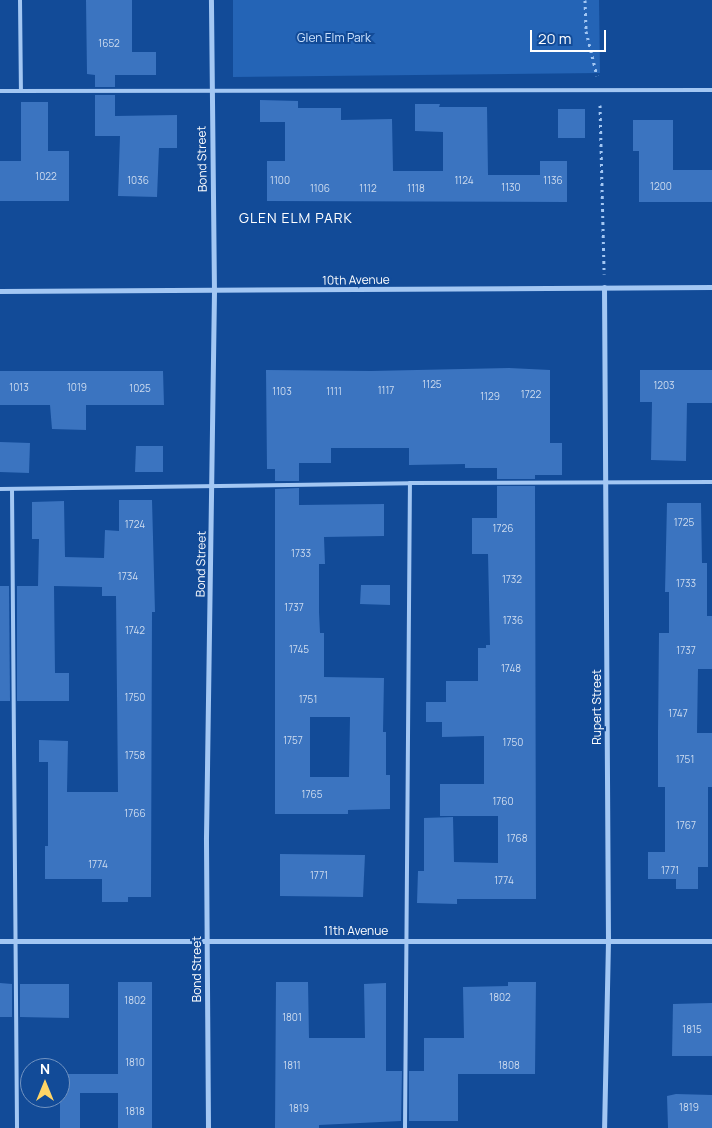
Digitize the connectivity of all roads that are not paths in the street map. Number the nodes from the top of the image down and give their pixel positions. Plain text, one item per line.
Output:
1 (20, 0) edge
2 (212, 0) edge
3 (712, 90) edge
4 (0, 91) edge
5 (21, 91) junction
6 (211, 92) junction
7 (604, 287) junction
8 (712, 287) edge
9 (0, 291) edge
10 (214, 292) junction
11 (410, 482) junction
12 (712, 482) edge
13 (607, 483) junction
14 (212, 487) junction
15 (0, 489) edge
16 (12, 489) junction
17 (0, 941) edge
18 (17, 941) junction
19 (207, 941) junction
20 (407, 941) junction
21 (608, 941) junction
22 (712, 941) edge
23 (17, 1128) edge
24 (208, 1128) edge
25 (406, 1128) edge
26 (604, 1128) edge

1 - 5 lane
2 - 6 street, Bond Street
3 - 6 lane
4 - 5 lane
5 - 6 lane
6 - 10 street, Bond Street
7 - 8 street, 10th Avenue
7 - 10 street, 10th Avenue
7 - 13 street, Rupert Street
9 - 10 street, 10th Avenue
10 - 14 street, Bond Street
11 - 13 lane
11 - 14 lane
11 - 20 lane
12 - 13 lane
13 - 21 street, Rupert Street
14 - 16 lane
14 - 19 street, Bond Street
15 - 16 lane
16 - 18 lane
17 - 18 street, 11th Avenue
18 - 19 street, 11th Avenue
18 - 23 lane
19 - 20 street, 11th Avenue
19 - 24 street, Bond Street
20 - 21 street, 11th Avenue
20 - 25 lane
21 - 22 street, 11th Avenue
21 - 26 street, Rupert Street

